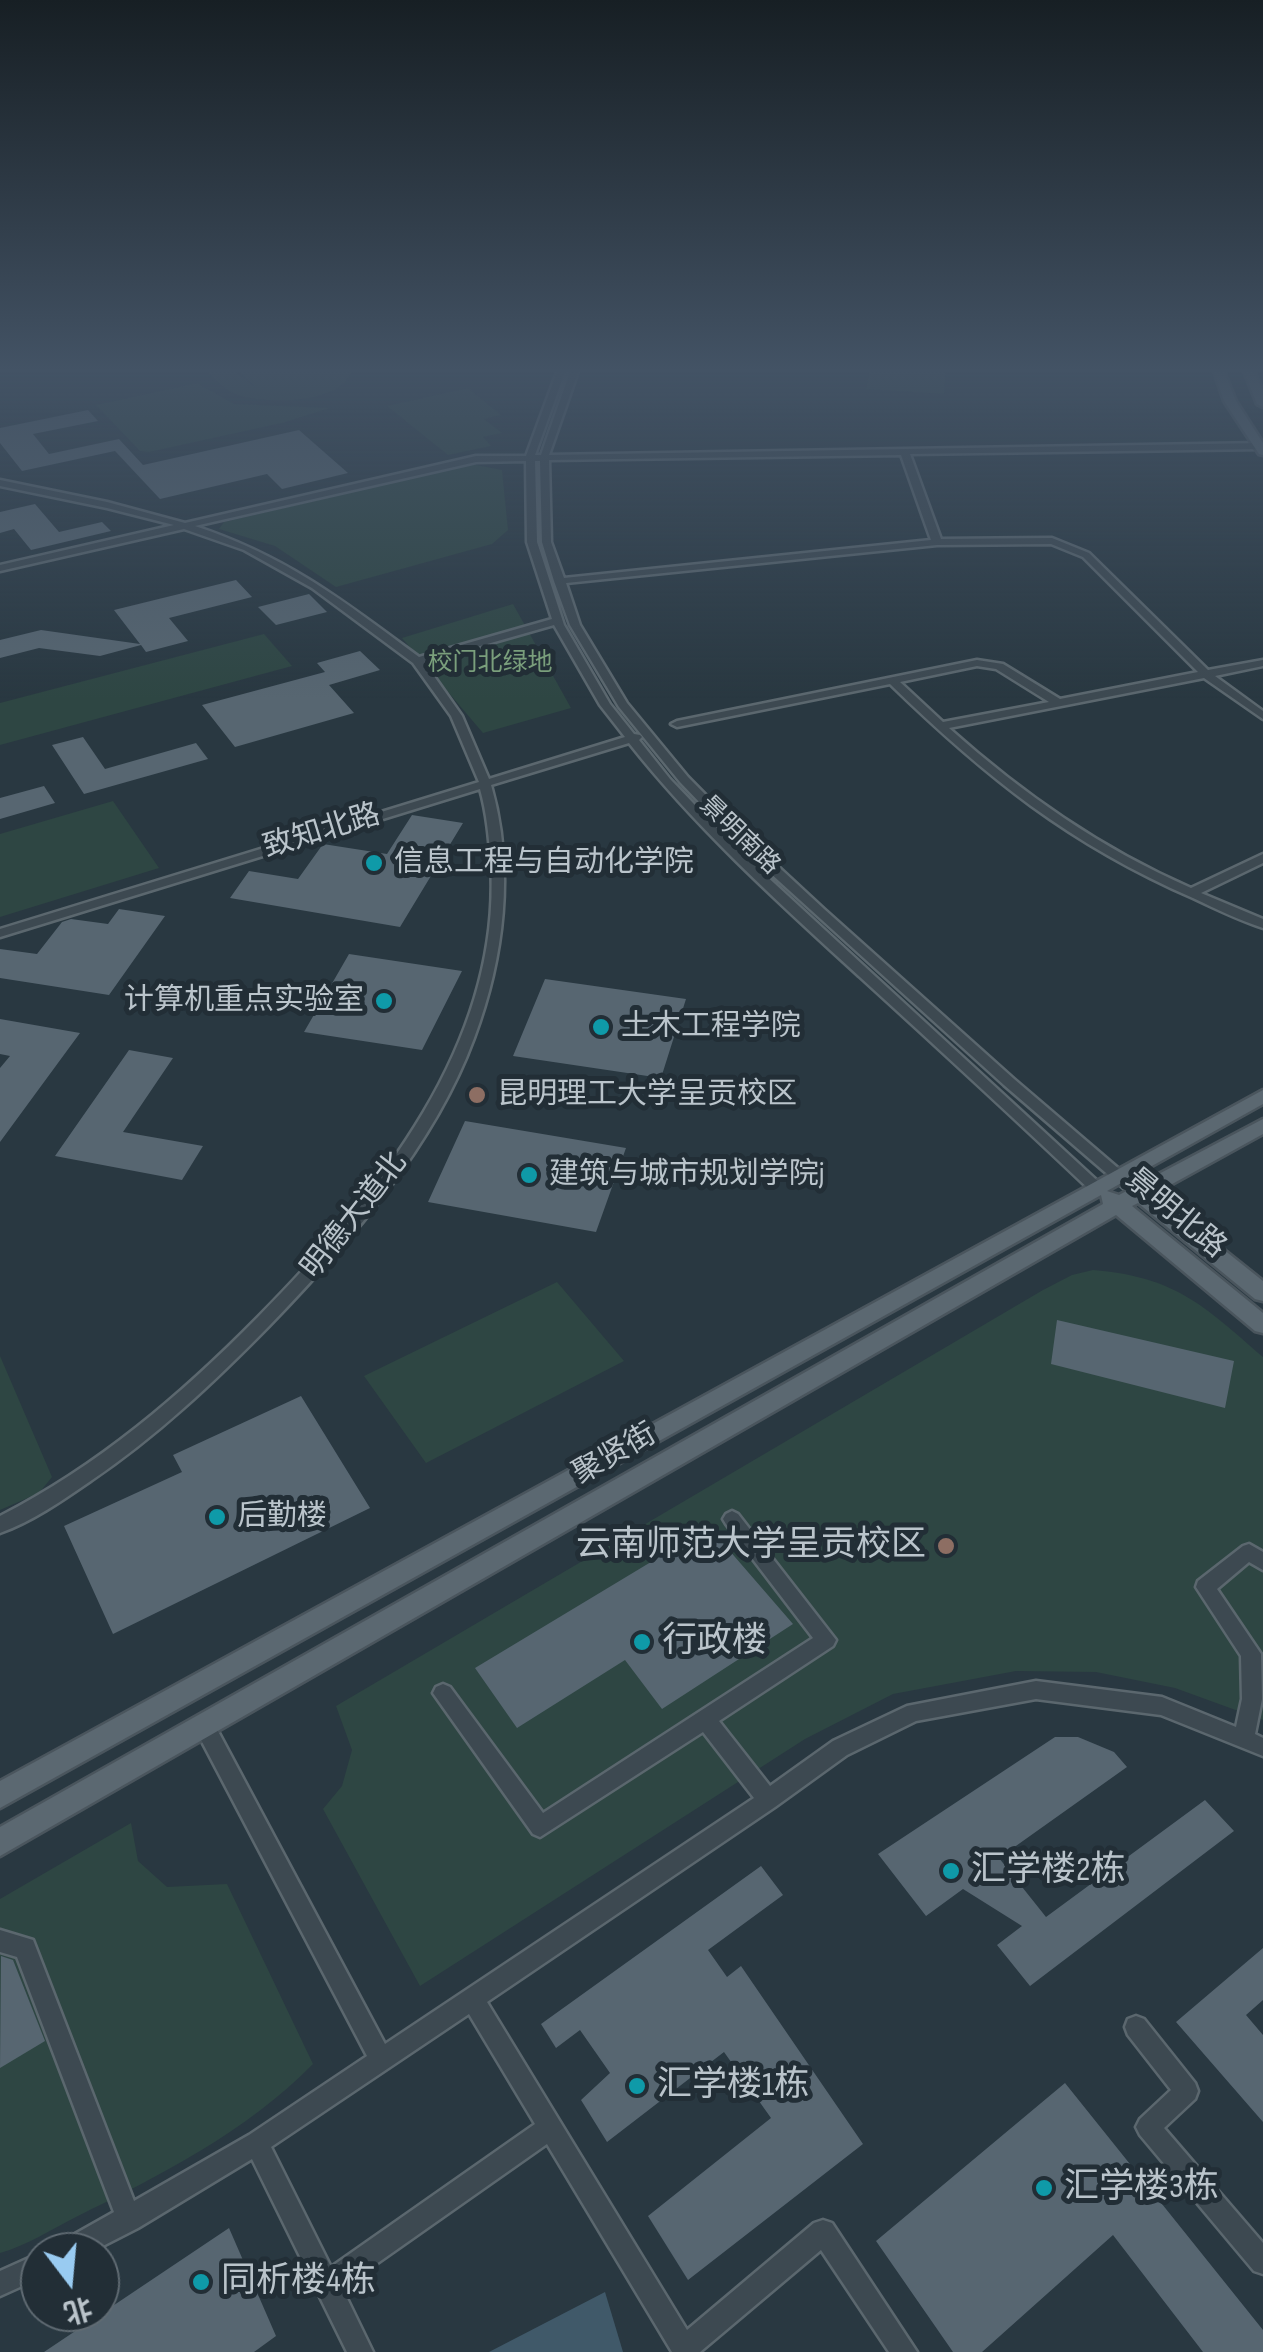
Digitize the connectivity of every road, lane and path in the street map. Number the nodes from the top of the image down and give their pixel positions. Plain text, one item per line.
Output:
1 (385, 479) edge
2 (534, 479) edge
3 (539, 479) edge
4 (914, 479) edge
5 (0, 483) edge
6 (182, 525) junction
7 (937, 542) junction
8 (0, 568) edge
9 (559, 582) junction
10 (559, 620) junction
11 (417, 661) junction
12 (1263, 662) edge
13 (1206, 674) junction
14 (892, 680) junction
15 (1263, 698) edge
16 (1244, 702) junction
17 (1060, 704) junction
18 (1263, 716) edge
19 (677, 724) dead end
20 (940, 726) junction
21 (644, 734) junction
22 (629, 738) junction
23 (486, 781) junction
24 (1263, 858) edge
25 (1190, 893) junction
26 (1263, 924) edge
27 (0, 932) edge
28 (1263, 1096) edge
29 (1263, 1126) edge
30 (1107, 1181) junction
31 (1128, 1199) junction
32 (1263, 1293) edge
33 (1263, 1325) edge
34 (732, 1519) dead end
35 (0, 1525) edge
36 (1263, 1562) edge
37 (443, 1692) dead end
38 (705, 1719) junction
39 (205, 1726) junction
40 (1254, 1742) edge
41 (0, 1795) edge
42 (768, 1800) junction
43 (0, 1842) edge
44 (0, 1942) edge
45 (472, 1998) junction
46 (1136, 2027) dead end
47 (380, 2060) junction
48 (550, 2128) junction
49 (257, 2143) junction
50 (129, 2218) junction
51 (104, 2232) edge
52 (1263, 2262) edge
53 (327, 2284) junction
54 (360, 2352) edge
55 (904, 2352) edge

1 - 6 street
2 - 10 street, 景明南路
3 - 9 street, 景明南路
4 - 7 street
5 - 6 street, 明德大道北
6 - 8 street
6 - 11 street, 明德大道北
7 - 9 street
7 - 13 street
9 - 21 street, 景明南路
10 - 11 street
10 - 22 street, 景明南路
11 - 23 street, 明德大道北
12 - 13 street
13 - 16 street
13 - 17 street
14 - 17 street
14 - 19 street
14 - 20 street
15 - 16 street
16 - 18 street
17 - 20 street
20 - 25 street
21 - 22 street, 致知北路
21 - 30 street, 景明南路
22 - 23 street, 致知北路
22 - 30 street, 景明南路
23 - 27 street, 致知北路
23 - 35 street, 明德大道北
24 - 25 street
25 - 26 street
28 - 30 main road, 聚贤街
29 - 31 main road, 聚贤街
30 - 31 main road, 景明北路
30 - 41 main road, 聚贤街
31 - 32 main road, 景明北路
31 - 33 main road, 景明北路
31 - 39 main road, 聚贤街
34 - 38 street
36 - 40 street
37 - 38 street
38 - 42 street
39 - 43 main road, 聚贤街
39 - 47 street
40 - 42 street
42 - 45 street
44 - 50 street
45 - 47 street
45 - 48 street
46 - 52 street
47 - 49 street
48 - 53 street
48 - 55 street
49 - 50 street
49 - 53 street
50 - 51 street
53 - 54 street

